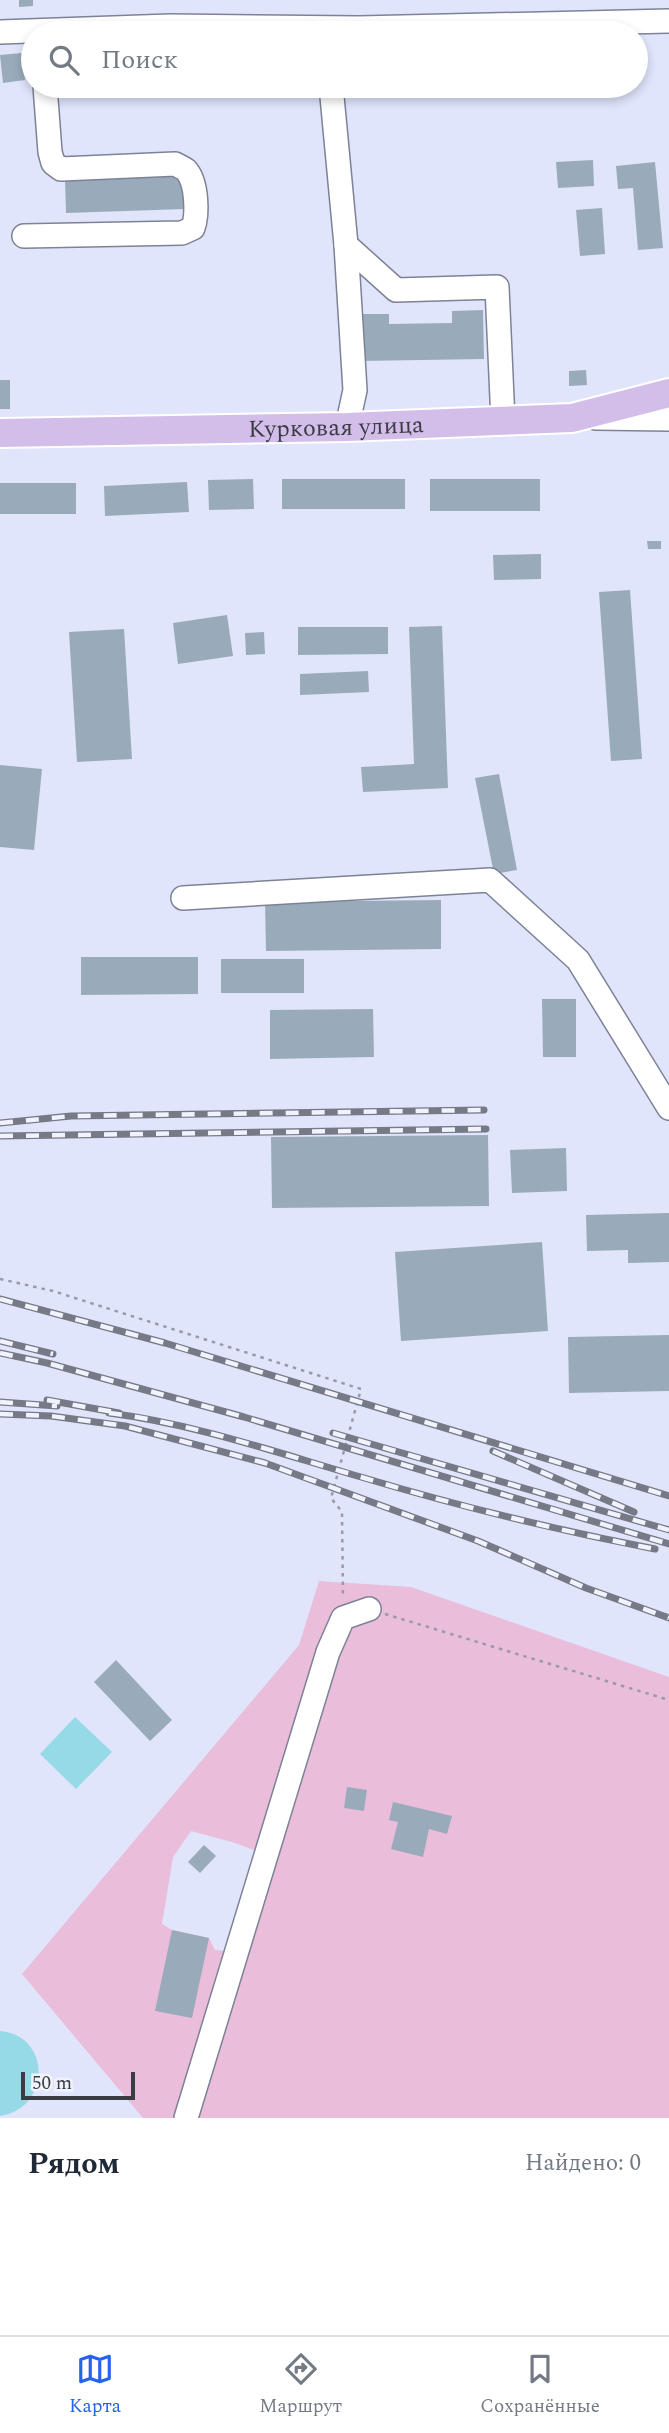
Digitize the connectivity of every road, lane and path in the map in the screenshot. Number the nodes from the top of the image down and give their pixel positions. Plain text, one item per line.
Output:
1 (648, 21) edge
2 (669, 21) edge
3 (0, 32) edge
4 (21, 32) edge
5 (46, 98) edge
6 (332, 98) edge
7 (24, 236) dead end
8 (346, 245) junction
9 (669, 393) edge
10 (572, 418) junction
11 (669, 419) edge
12 (503, 421) junction
13 (347, 427) junction
14 (0, 433) edge
15 (183, 898) dead end
16 (669, 1108) edge
17 (0, 1279) edge
18 (369, 1609) joint
19 (343, 1618) junction
20 (669, 1700) edge
21 (187, 2118) edge

1 - 2 street
3 - 4 street
5 - 7 street
6 - 8 street
8 - 12 street
8 - 13 street
9 - 10 main road, Курковая улица
10 - 11 street
10 - 12 main road, Курковая улица
12 - 13 main road, Курковая улица
13 - 14 main road, Курковая улица
15 - 16 street
17 - 19 path
18 - 19 street
18 - 20 path
19 - 21 street

